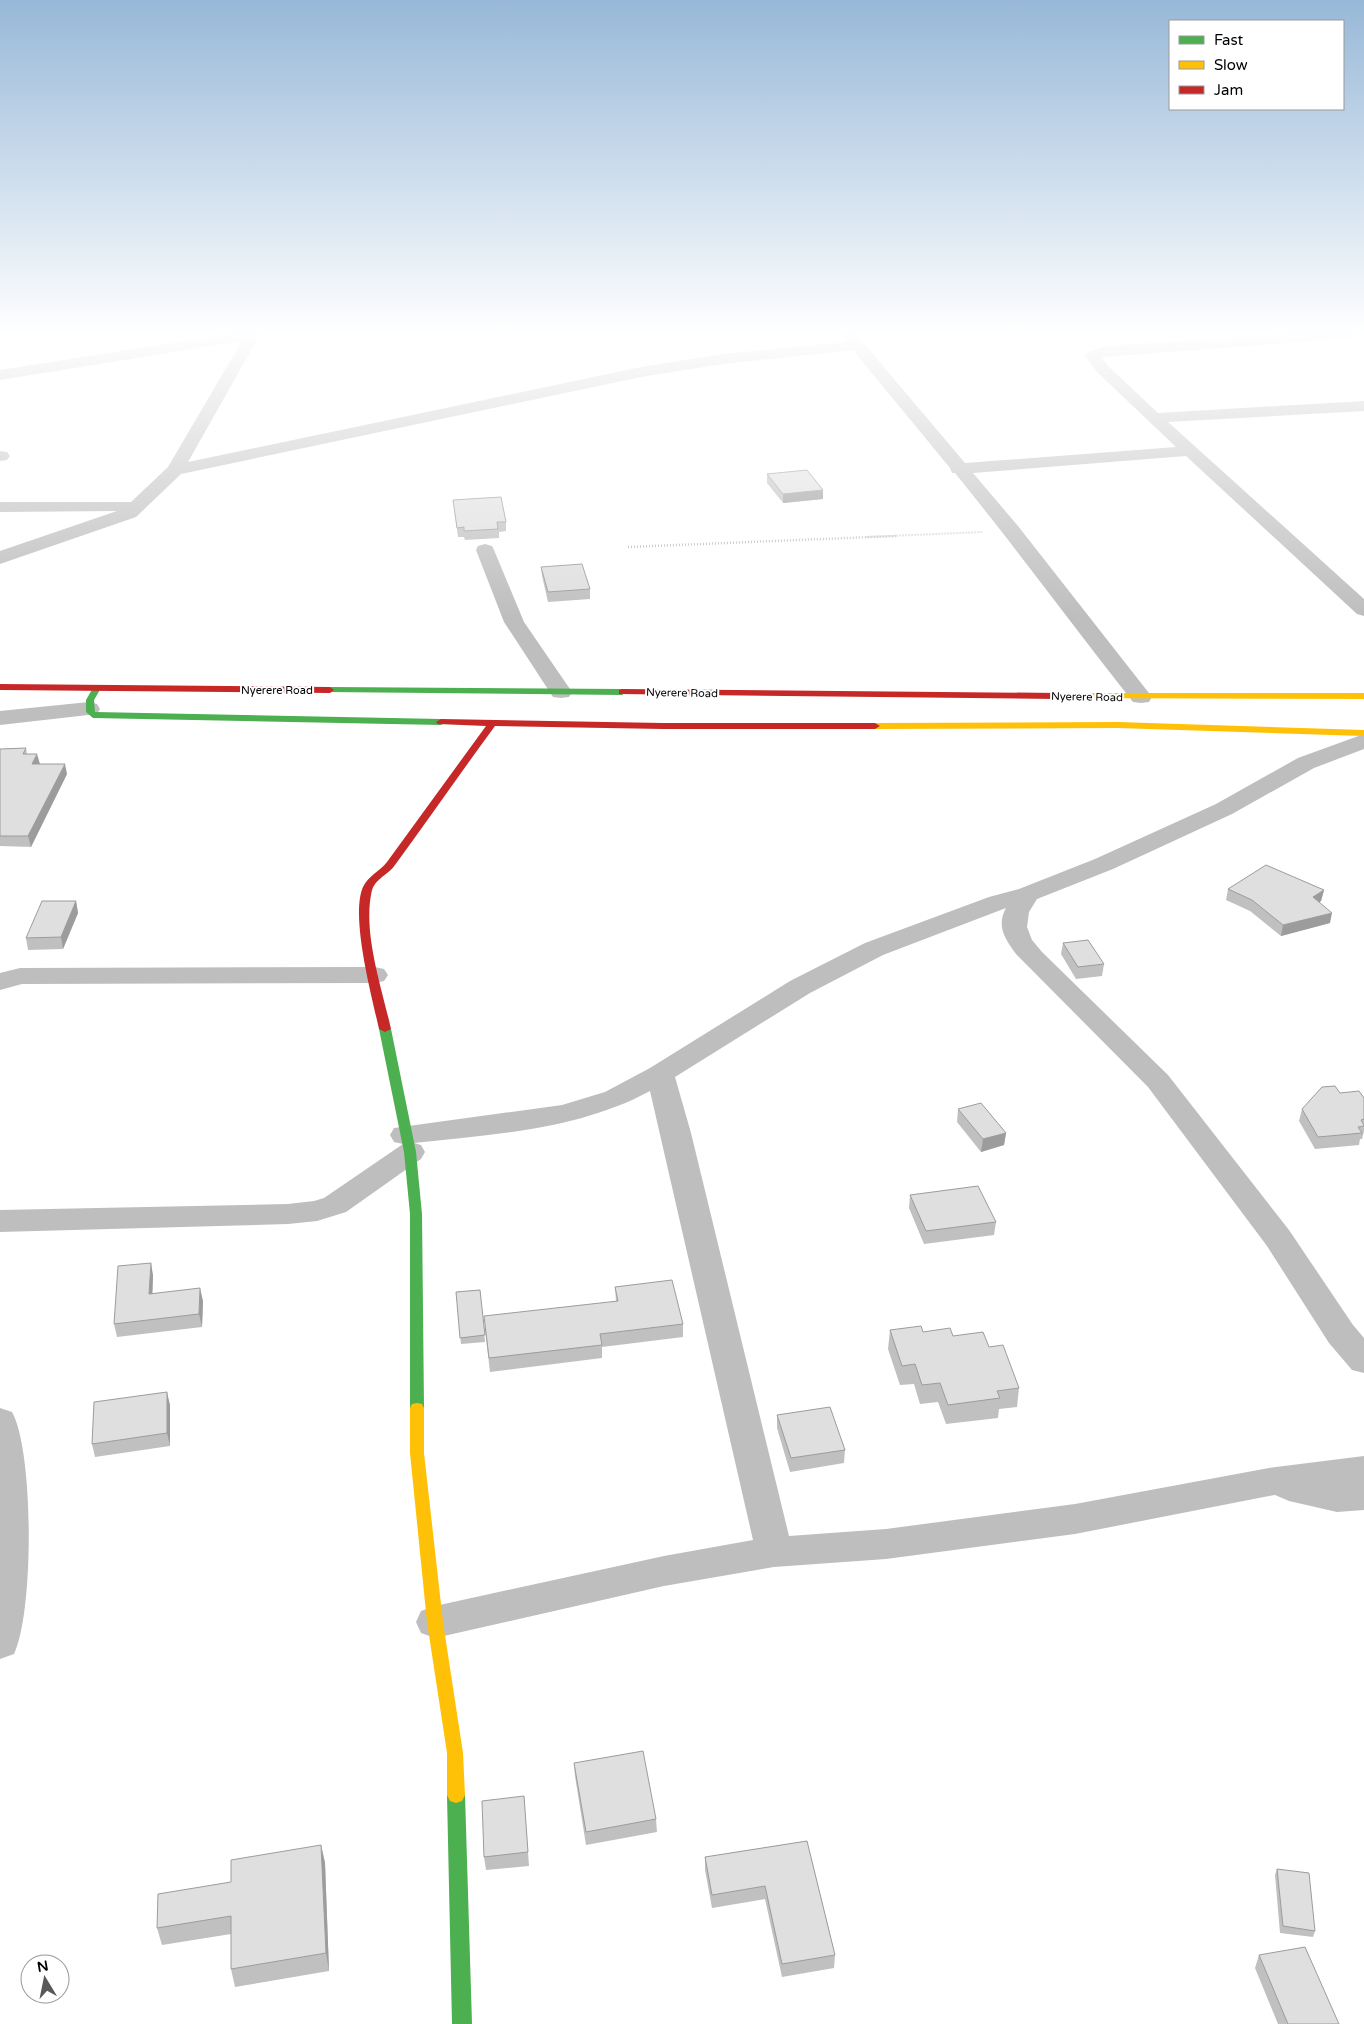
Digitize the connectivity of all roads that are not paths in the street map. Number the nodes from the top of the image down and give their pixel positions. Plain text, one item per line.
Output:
1 (199, 428) edge
2 (373, 428) edge
3 (925, 428) edge
4 (1166, 428) edge
5 (1191, 451) junction
6 (958, 469) junction
7 (175, 470) junction
8 (141, 505) junction
9 (0, 507) edge
10 (485, 550) dead end
11 (0, 558) edge
12 (1364, 610) edge
13 (0, 686) edge
14 (97, 688) junction
15 (561, 692) junction
16 (1364, 696) edge
17 (1142, 697) junction
18 (89, 710) junction
19 (0, 718) edge
20 (493, 722) junction
21 (1364, 733) edge
22 (1364, 741) edge
23 (1028, 894) junction
24 (375, 975) junction
25 (0, 982) edge
26 (660, 1074) junction
27 (408, 1143) junction
28 (0, 1221) edge
29 (1364, 1361) edge
30 (0, 1421) edge
31 (1364, 1470) edge
32 (1269, 1482) junction
33 (1364, 1496) edge
34 (774, 1552) junction
35 (435, 1622) junction
36 (0, 1642) edge
37 (462, 2024) edge

1 - 7 street
2 - 7 street
3 - 6 street
4 - 5 street
5 - 6 street
5 - 12 street
6 - 17 street
7 - 8 street
8 - 9 street
8 - 11 street
10 - 15 street
13 - 14 main road, Nyerere Road
14 - 15 main road, Nyerere Road
14 - 18 main road
15 - 17 main road, Nyerere Road
16 - 17 main road, Nyerere Road
18 - 19 street
18 - 20 main road
20 - 21 main road
20 - 24 main road
22 - 23 street
23 - 26 street
23 - 29 street
24 - 25 street
24 - 27 main road
26 - 27 street
26 - 34 street
27 - 28 street
27 - 35 main road
30 - 36 street
31 - 32 street
32 - 33 street
32 - 34 street
34 - 35 street
35 - 37 main road

